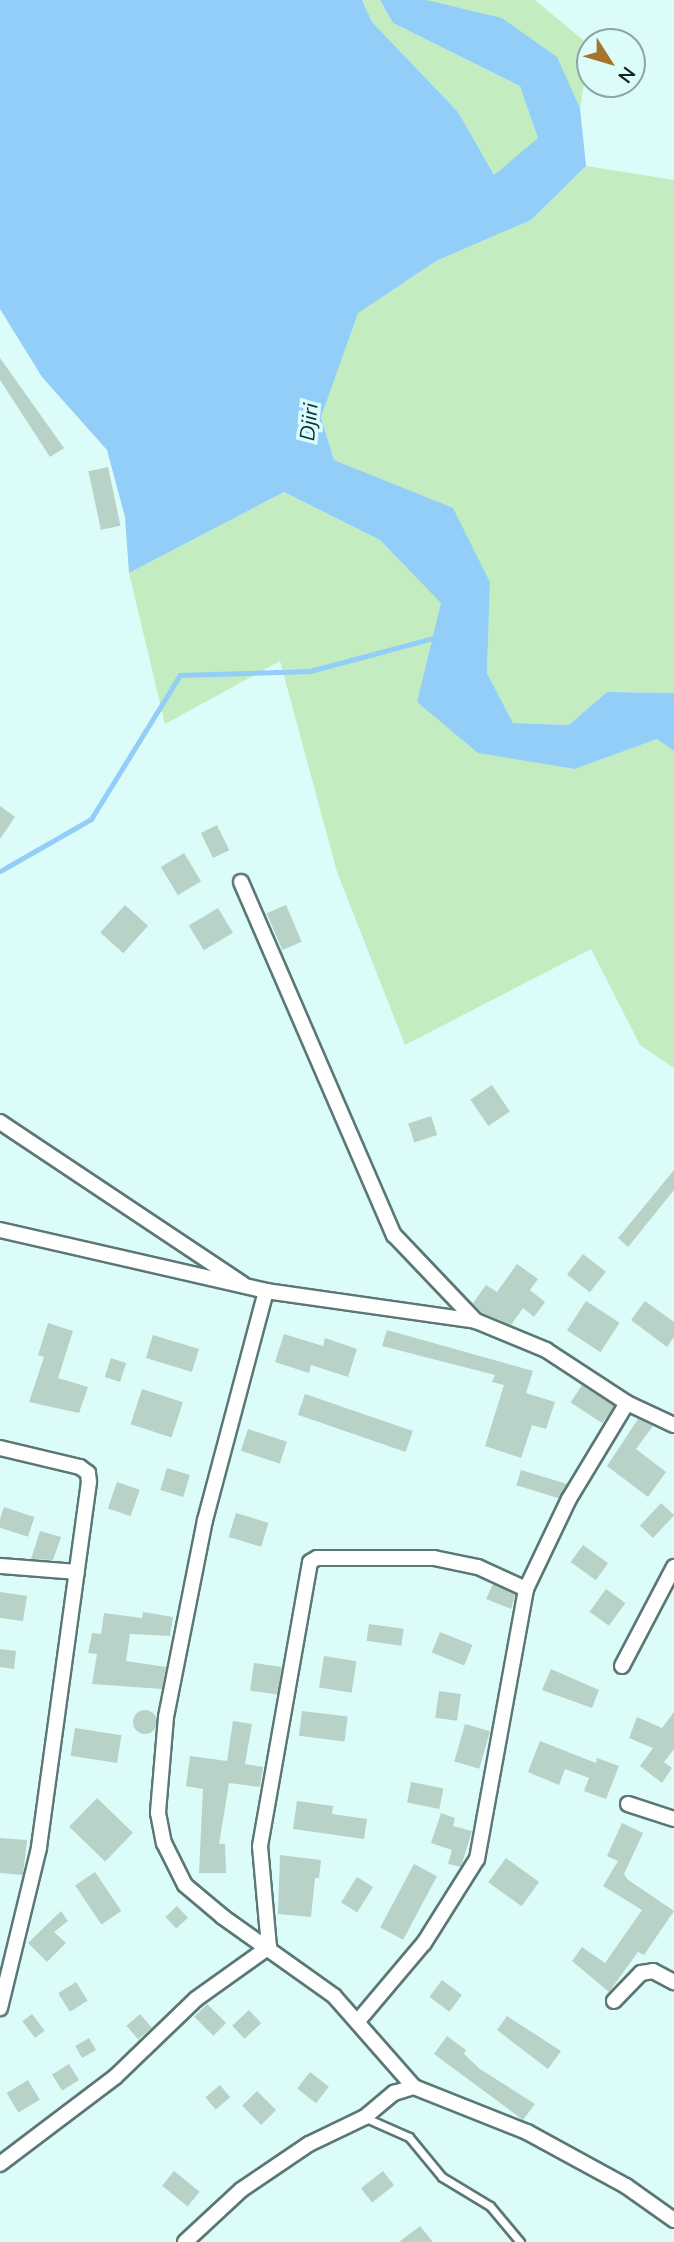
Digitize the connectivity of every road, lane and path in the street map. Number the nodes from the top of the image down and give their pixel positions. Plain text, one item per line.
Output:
1 (241, 882) dead end
2 (0, 1122) edge
3 (0, 1230) edge
4 (247, 1287) junction
5 (266, 1291) junction
6 (476, 1321) junction
7 (627, 1403) junction
8 (674, 1425) edge
9 (0, 1448) edge
10 (0, 1566) edge
11 (674, 1567) edge
12 (77, 1573) junction
13 (526, 1589) junction
14 (622, 1666) dead end
15 (628, 1804) dead end
16 (674, 1819) edge
17 (269, 1947) junction
18 (674, 1982) edge
19 (614, 2001) dead end
20 (0, 2007) edge
21 (358, 2021) junction
22 (414, 2087) junction
23 (365, 2117) junction
24 (0, 2164) edge
25 (672, 2214) edge
26 (185, 2242) edge
27 (520, 2242) edge

1 - 6 street
2 - 4 street
3 - 4 street
4 - 5 street
5 - 6 street
5 - 17 street
6 - 7 street
7 - 8 street
7 - 13 street
9 - 12 street
10 - 12 street
11 - 14 street
12 - 20 street
13 - 17 street
13 - 21 street
15 - 16 street
17 - 21 street
17 - 24 street
18 - 19 street
21 - 22 street
22 - 23 street
22 - 25 street
23 - 26 street
23 - 27 lane

